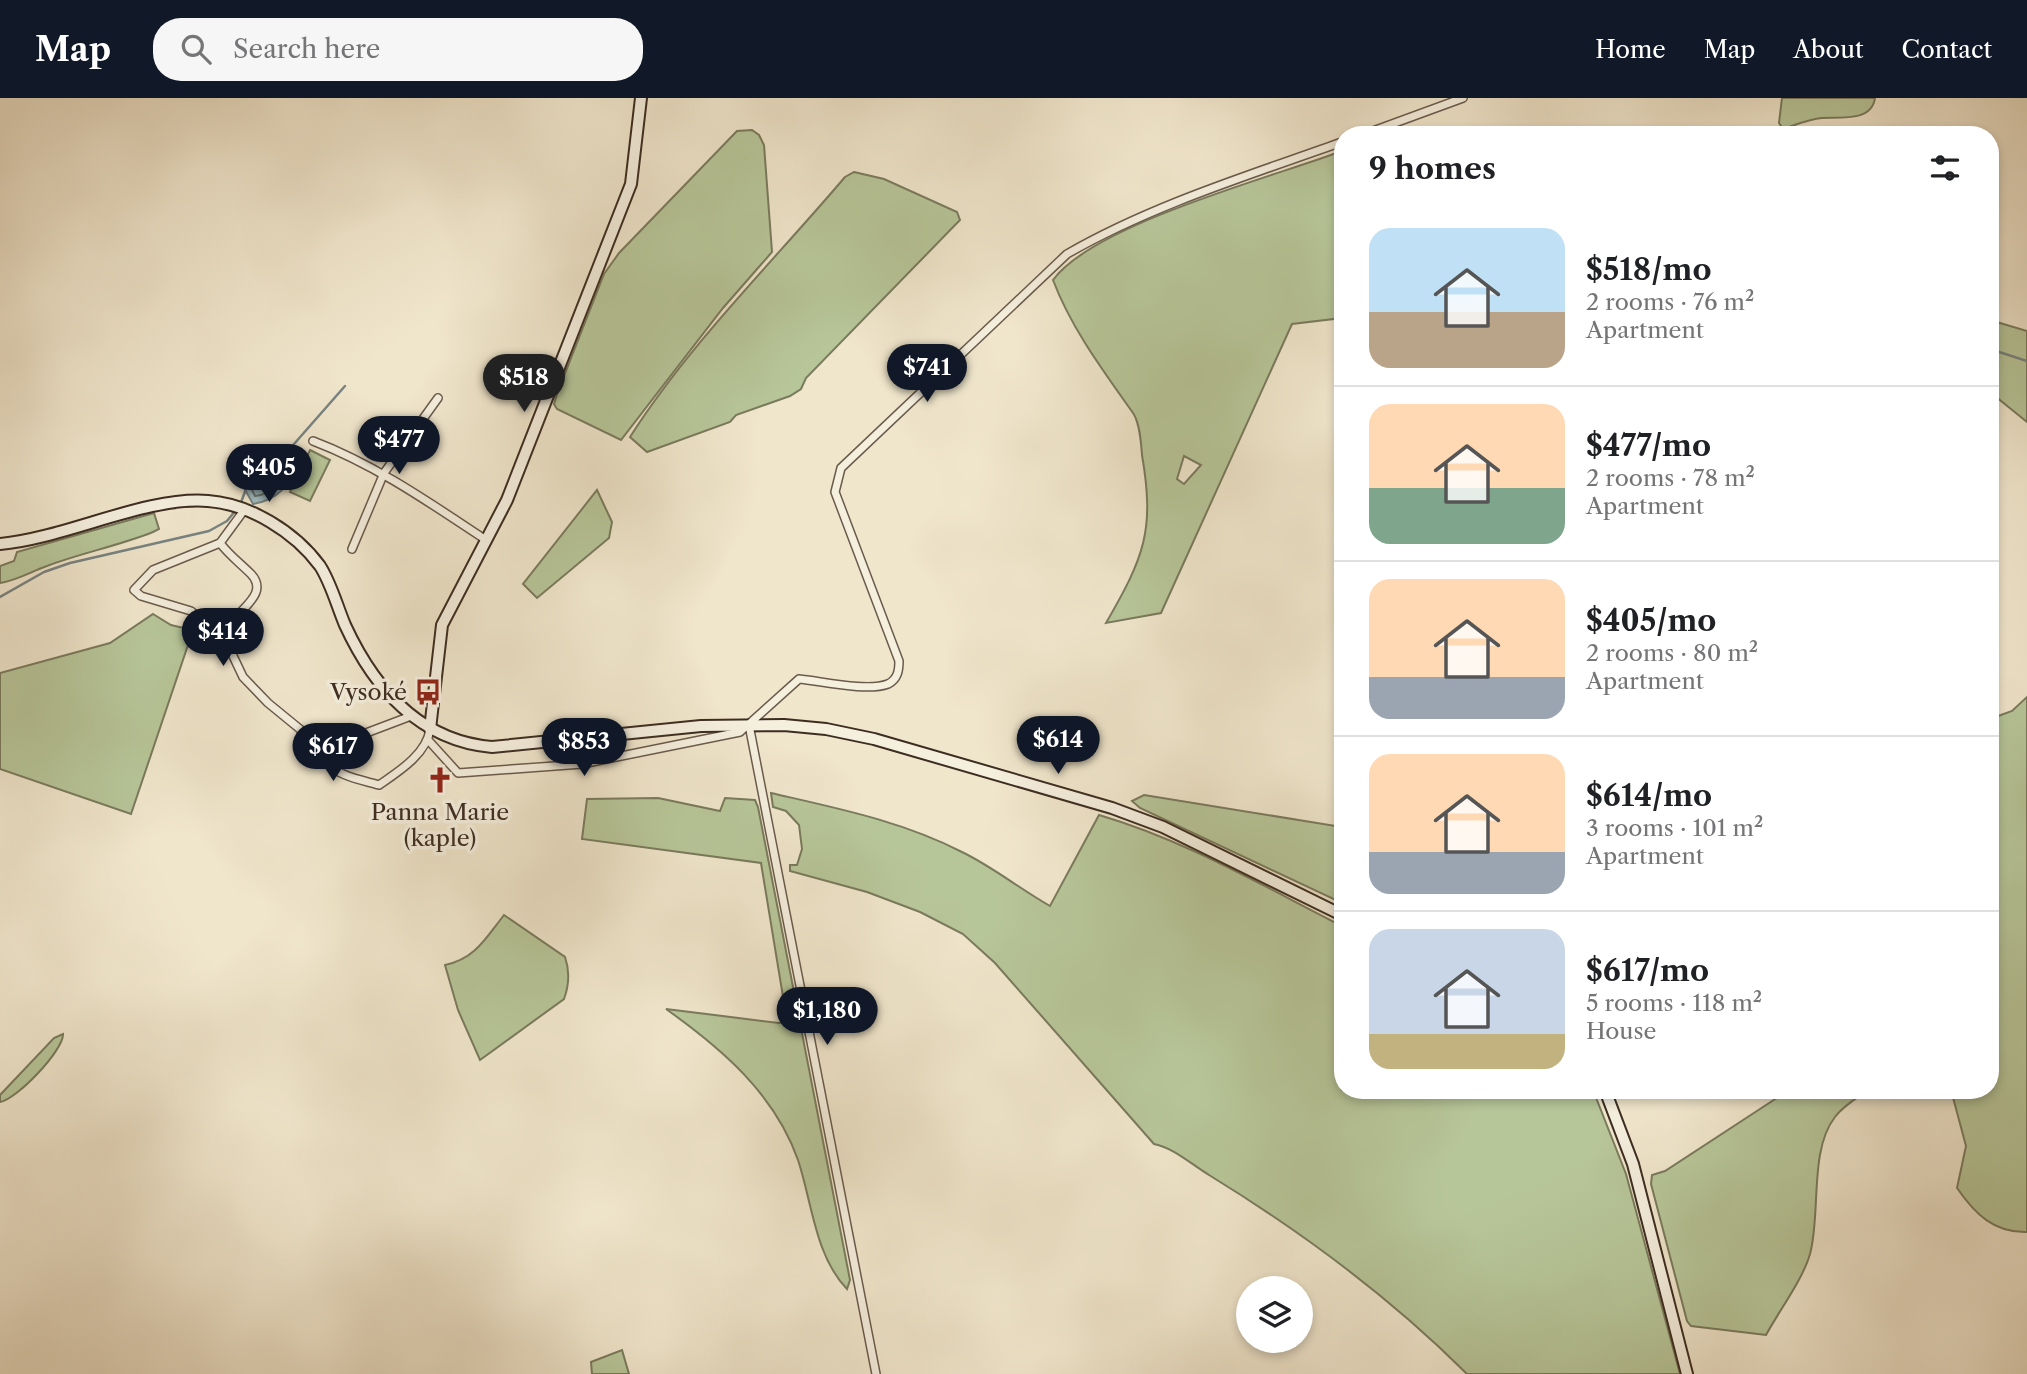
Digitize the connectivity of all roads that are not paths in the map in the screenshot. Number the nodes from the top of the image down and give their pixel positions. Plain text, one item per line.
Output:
1 (641, 98) edge
2 (1463, 98) edge
3 (1387, 126) edge
4 (1334, 145) edge
5 (438, 398) dead end
6 (313, 441) dead end
7 (384, 473) junction
8 (245, 509) junction
9 (486, 540) junction
10 (220, 543) junction
11 (0, 544) edge
12 (352, 549) dead end
13 (225, 639) junction
14 (411, 716) junction
15 (749, 725) junction
16 (430, 729) junction
17 (429, 741) junction
18 (337, 744) junction
19 (1334, 911) edge
20 (1608, 1099) edge
21 (876, 1374) edge
22 (1687, 1374) edge

1 - 9 main road
2 - 3 street
4 - 15 street
5 - 7 street
6 - 7 street
7 - 9 street
7 - 12 street
8 - 10 street
8 - 11 main road
8 - 14 main road
9 - 16 main road
10 - 13 street
10 - 13 street
13 - 18 street
14 - 16 main road
14 - 18 street
15 - 16 main road
15 - 17 street
15 - 19 main road
15 - 21 street
16 - 17 street
17 - 18 street
20 - 22 main road

